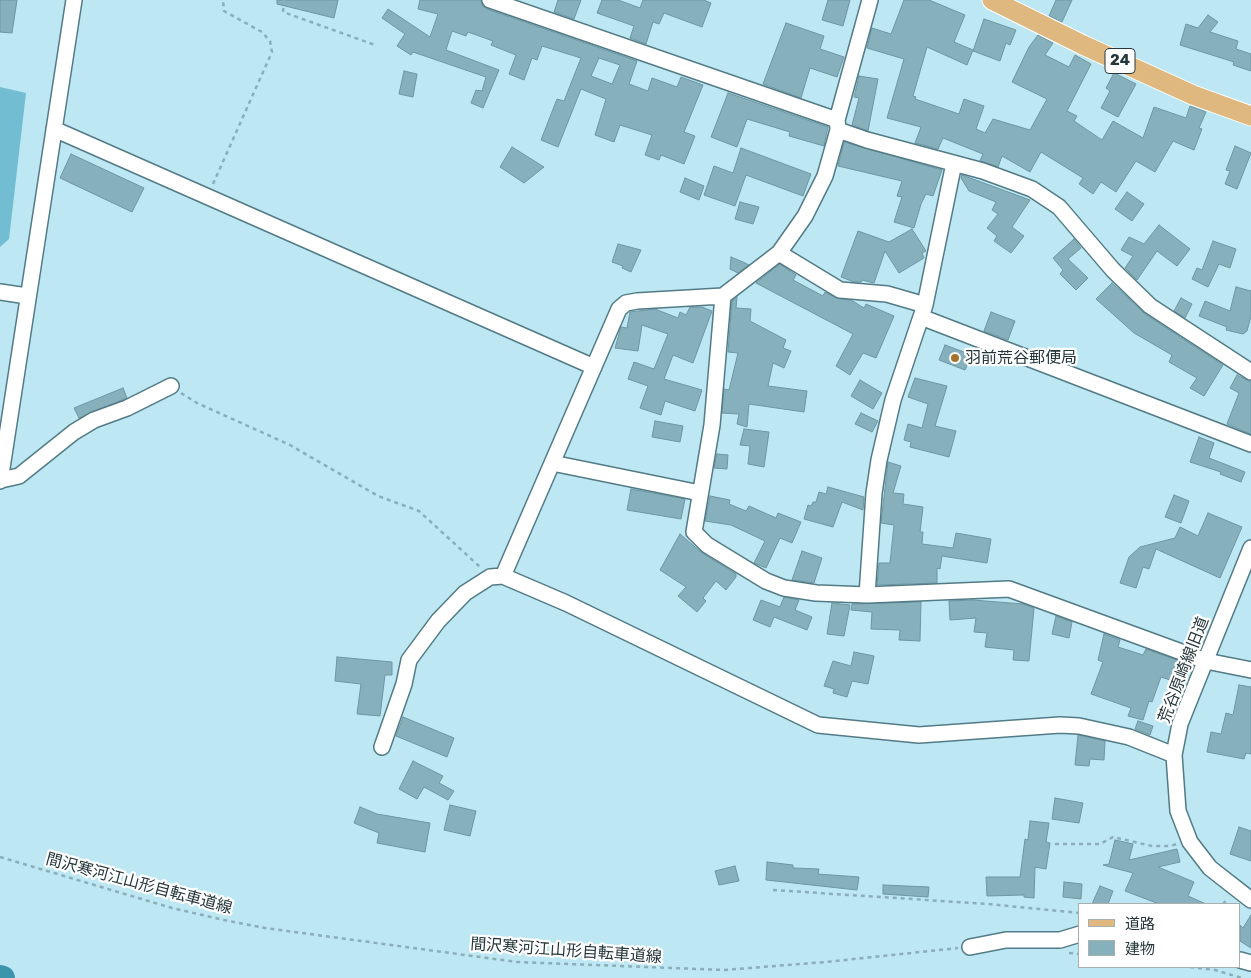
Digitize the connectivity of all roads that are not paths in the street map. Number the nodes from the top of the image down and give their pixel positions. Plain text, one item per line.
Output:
1 (74, 0) edge
2 (490, 0) edge
3 (870, 0) edge
4 (992, 0) edge
5 (1251, 116) edge
6 (838, 125) junction
7 (54, 129) junction
8 (954, 163) junction
9 (779, 253) junction
10 (0, 292) edge
11 (27, 296) junction
12 (722, 296) junction
13 (923, 311) junction
14 (594, 367) junction
15 (1251, 372) edge
16 (171, 386) road end
17 (1251, 444) edge
18 (552, 463) junction
19 (1, 481) edge
20 (700, 493) junction
21 (1251, 548) edge
22 (497, 576) junction
23 (867, 594) junction
24 (1206, 661) junction
25 (1251, 670) edge
26 (382, 747) dead end
27 (1174, 755) junction
28 (1251, 900) edge
29 (1078, 935) edge
30 (970, 947) road end

1 - 7 street
2 - 6 street
3 - 6 street
4 - 5 main road, 24
6 - 8 street
6 - 9 street
7 - 11 street
7 - 14 street
8 - 13 street
8 - 15 street
9 - 12 street
9 - 13 street
10 - 11 street
11 - 19 street
12 - 14 street
12 - 20 street
13 - 17 street
13 - 23 street
14 - 18 street
16 - 19 street
18 - 20 street
18 - 22 street
20 - 23 street
21 - 24 street, 荒谷原崎線旧道
22 - 26 street
22 - 27 street
23 - 24 street
24 - 25 street
24 - 27 street, 荒谷原崎線旧道
27 - 28 street, 荒谷原崎線旧道
29 - 30 street

